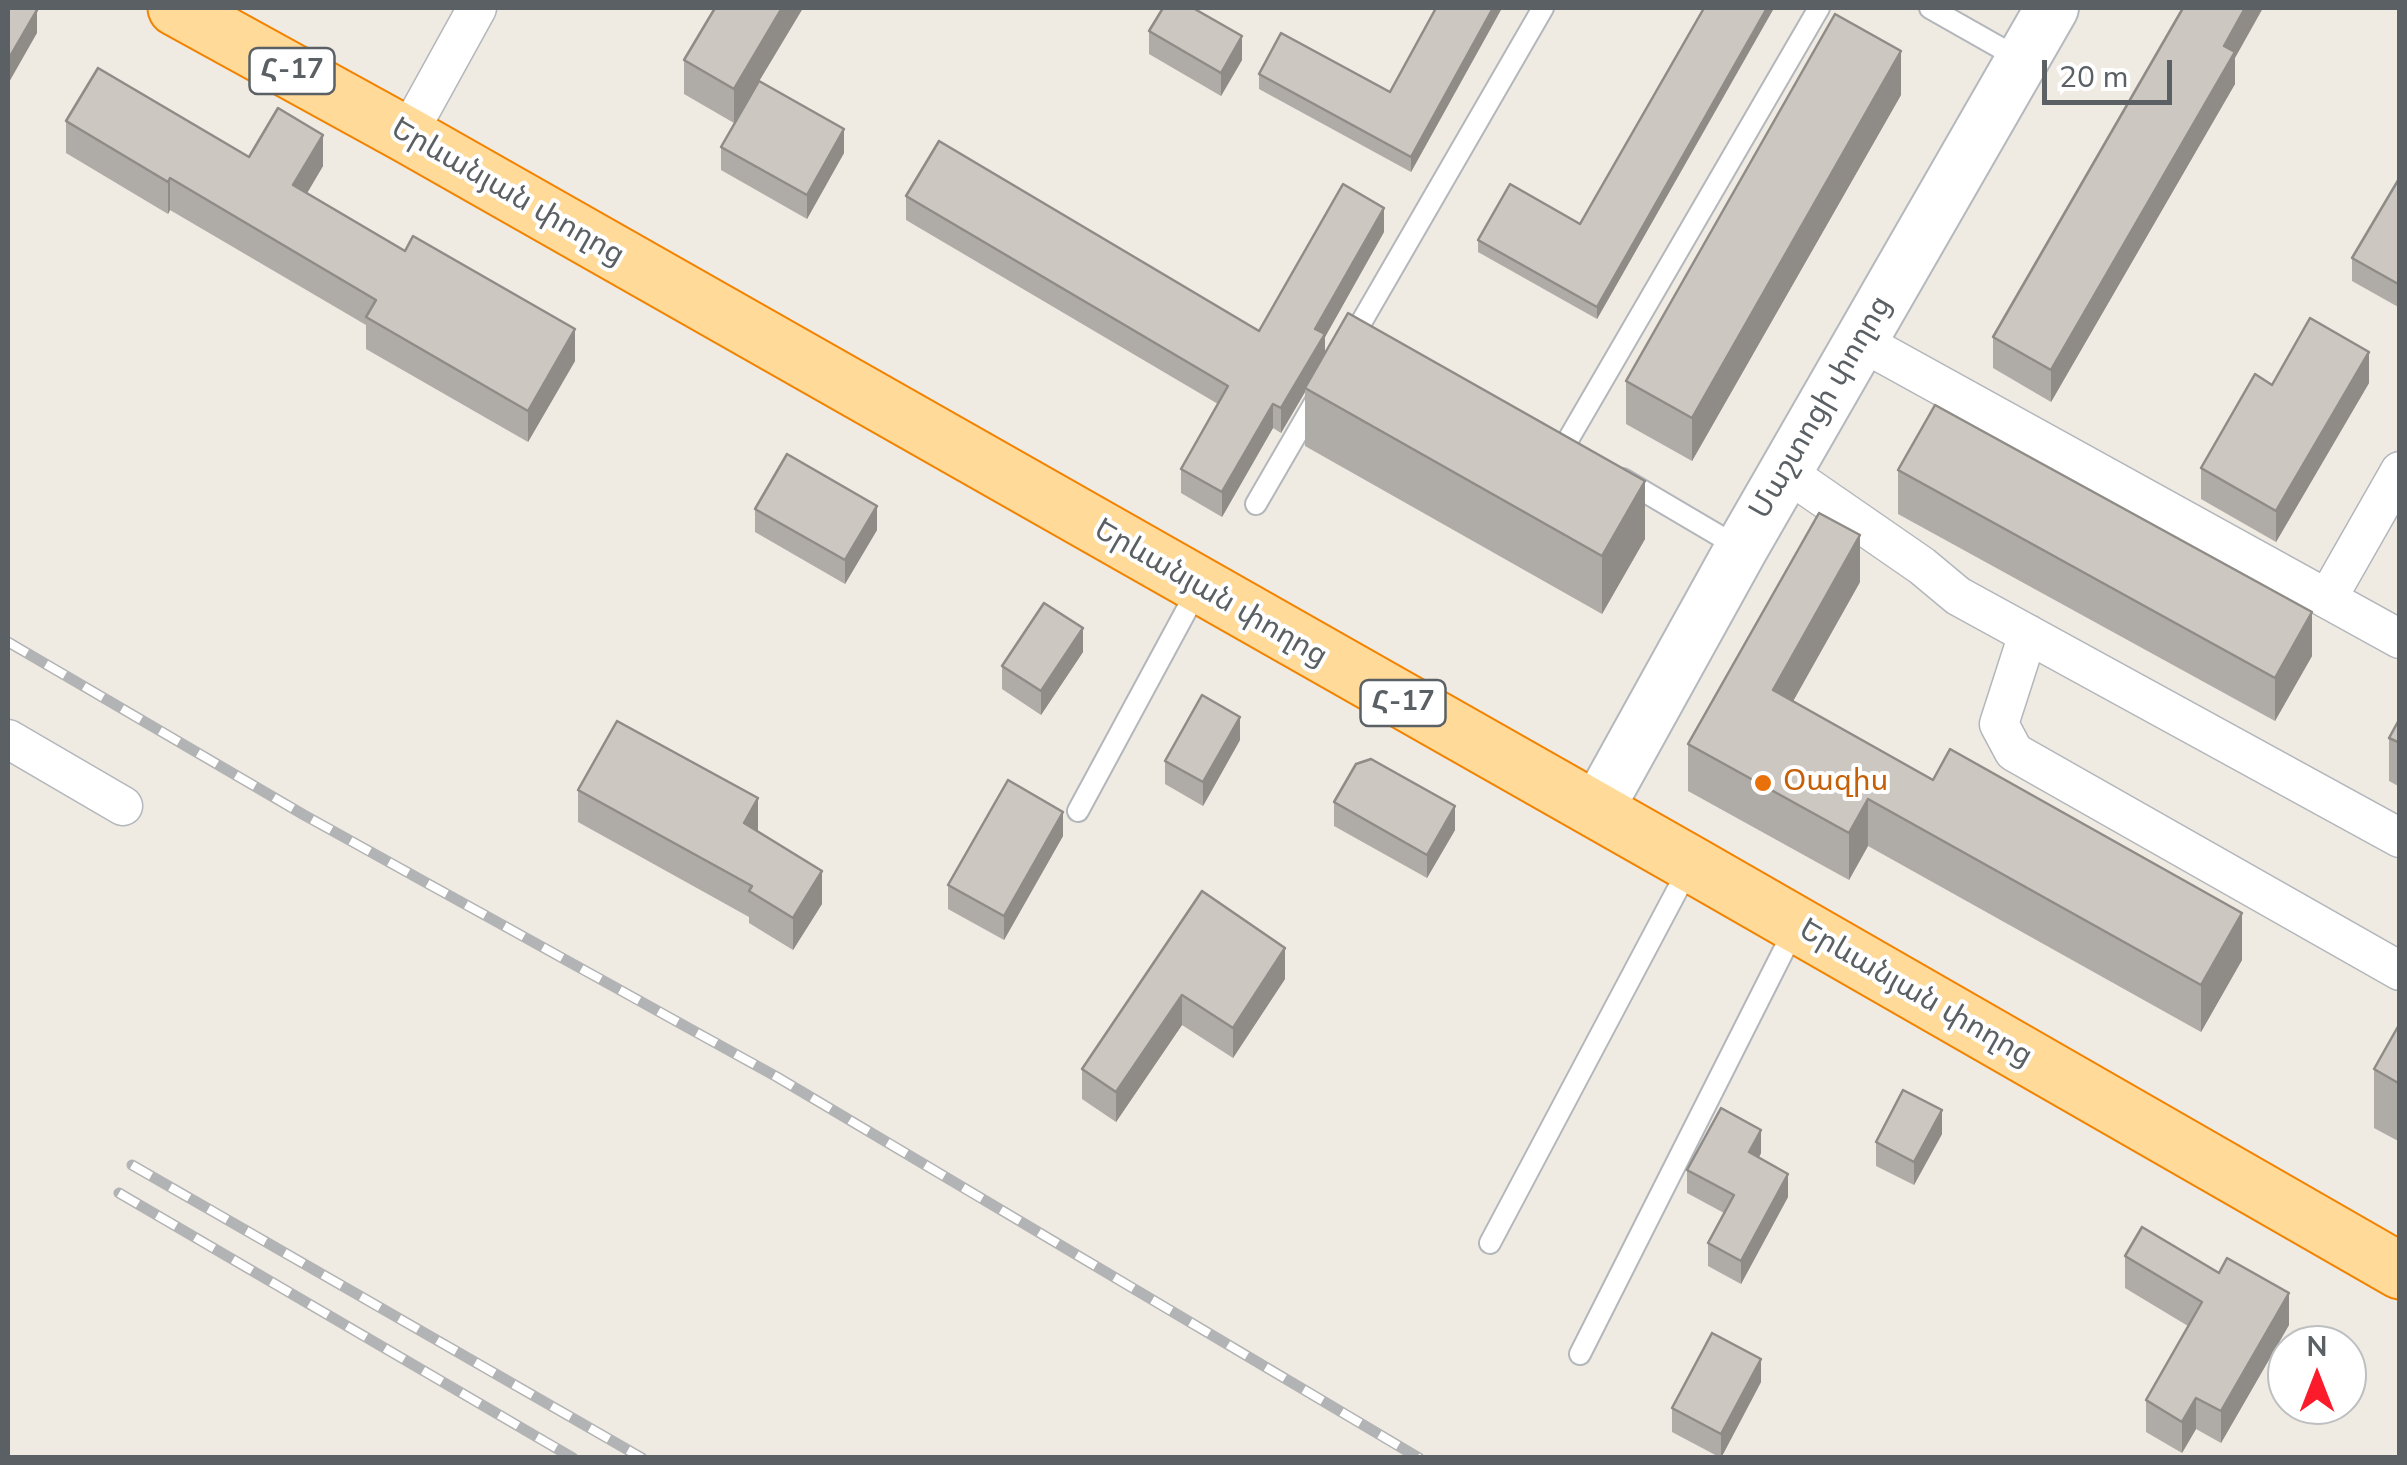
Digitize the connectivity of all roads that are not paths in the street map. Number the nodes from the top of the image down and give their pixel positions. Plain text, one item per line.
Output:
1 (176, 8) edge
2 (477, 8) edge
3 (1543, 8) edge
4 (1819, 8) edge
5 (1930, 8) edge
6 (2052, 8) edge
7 (2022, 60) junction
8 (407, 135) junction
9 (1361, 337) edge
10 (1860, 341) junction
11 (1330, 376) edge
12 (2400, 470) edge
13 (1786, 472) junction
14 (1256, 504) dead end
15 (1742, 549) junction
16 (1199, 588) junction
17 (2327, 599) junction
18 (2028, 634) junction
19 (2400, 639) edge
20 (8, 739) edge
21 (123, 806) dead end
22 (1078, 811) dead end
23 (1596, 811) junction
24 (2400, 838) edge
25 (1690, 864) junction
26 (1796, 926) junction
27 (2400, 972) edge
28 (1490, 1243) dead end
29 (2400, 1271) edge
30 (1580, 1354) dead end

1 - 8 highway, Երևանյան փողոց / Հ-17
2 - 8 street
3 - 9 lane
4 - 15 lane
5 - 7 lane
6 - 7 main road, Մաշտոցի փողոց
7 - 10 main road, Մաշտոցի փողոց
8 - 16 highway, Երևանյան փողոց / Հ-17
10 - 13 main road, Մաշտոցի փողոց
10 - 17 street
11 - 14 lane
12 - 17 street
13 - 15 main road, Մաշտոցի փողոց
13 - 18 street
15 - 23 main road, Մաշտոցի փողոց
16 - 22 lane
16 - 23 highway, Երևանյան փողոց / Հ-17
17 - 19 street
18 - 24 street
18 - 27 street
20 - 21 street
23 - 25 highway, Երևանյան փողոց / Հ-17
25 - 26 highway, Երևանյան փողոց / Հ-17
25 - 28 lane
26 - 29 highway, Երևանյան փողոց / Հ-17
26 - 30 lane

